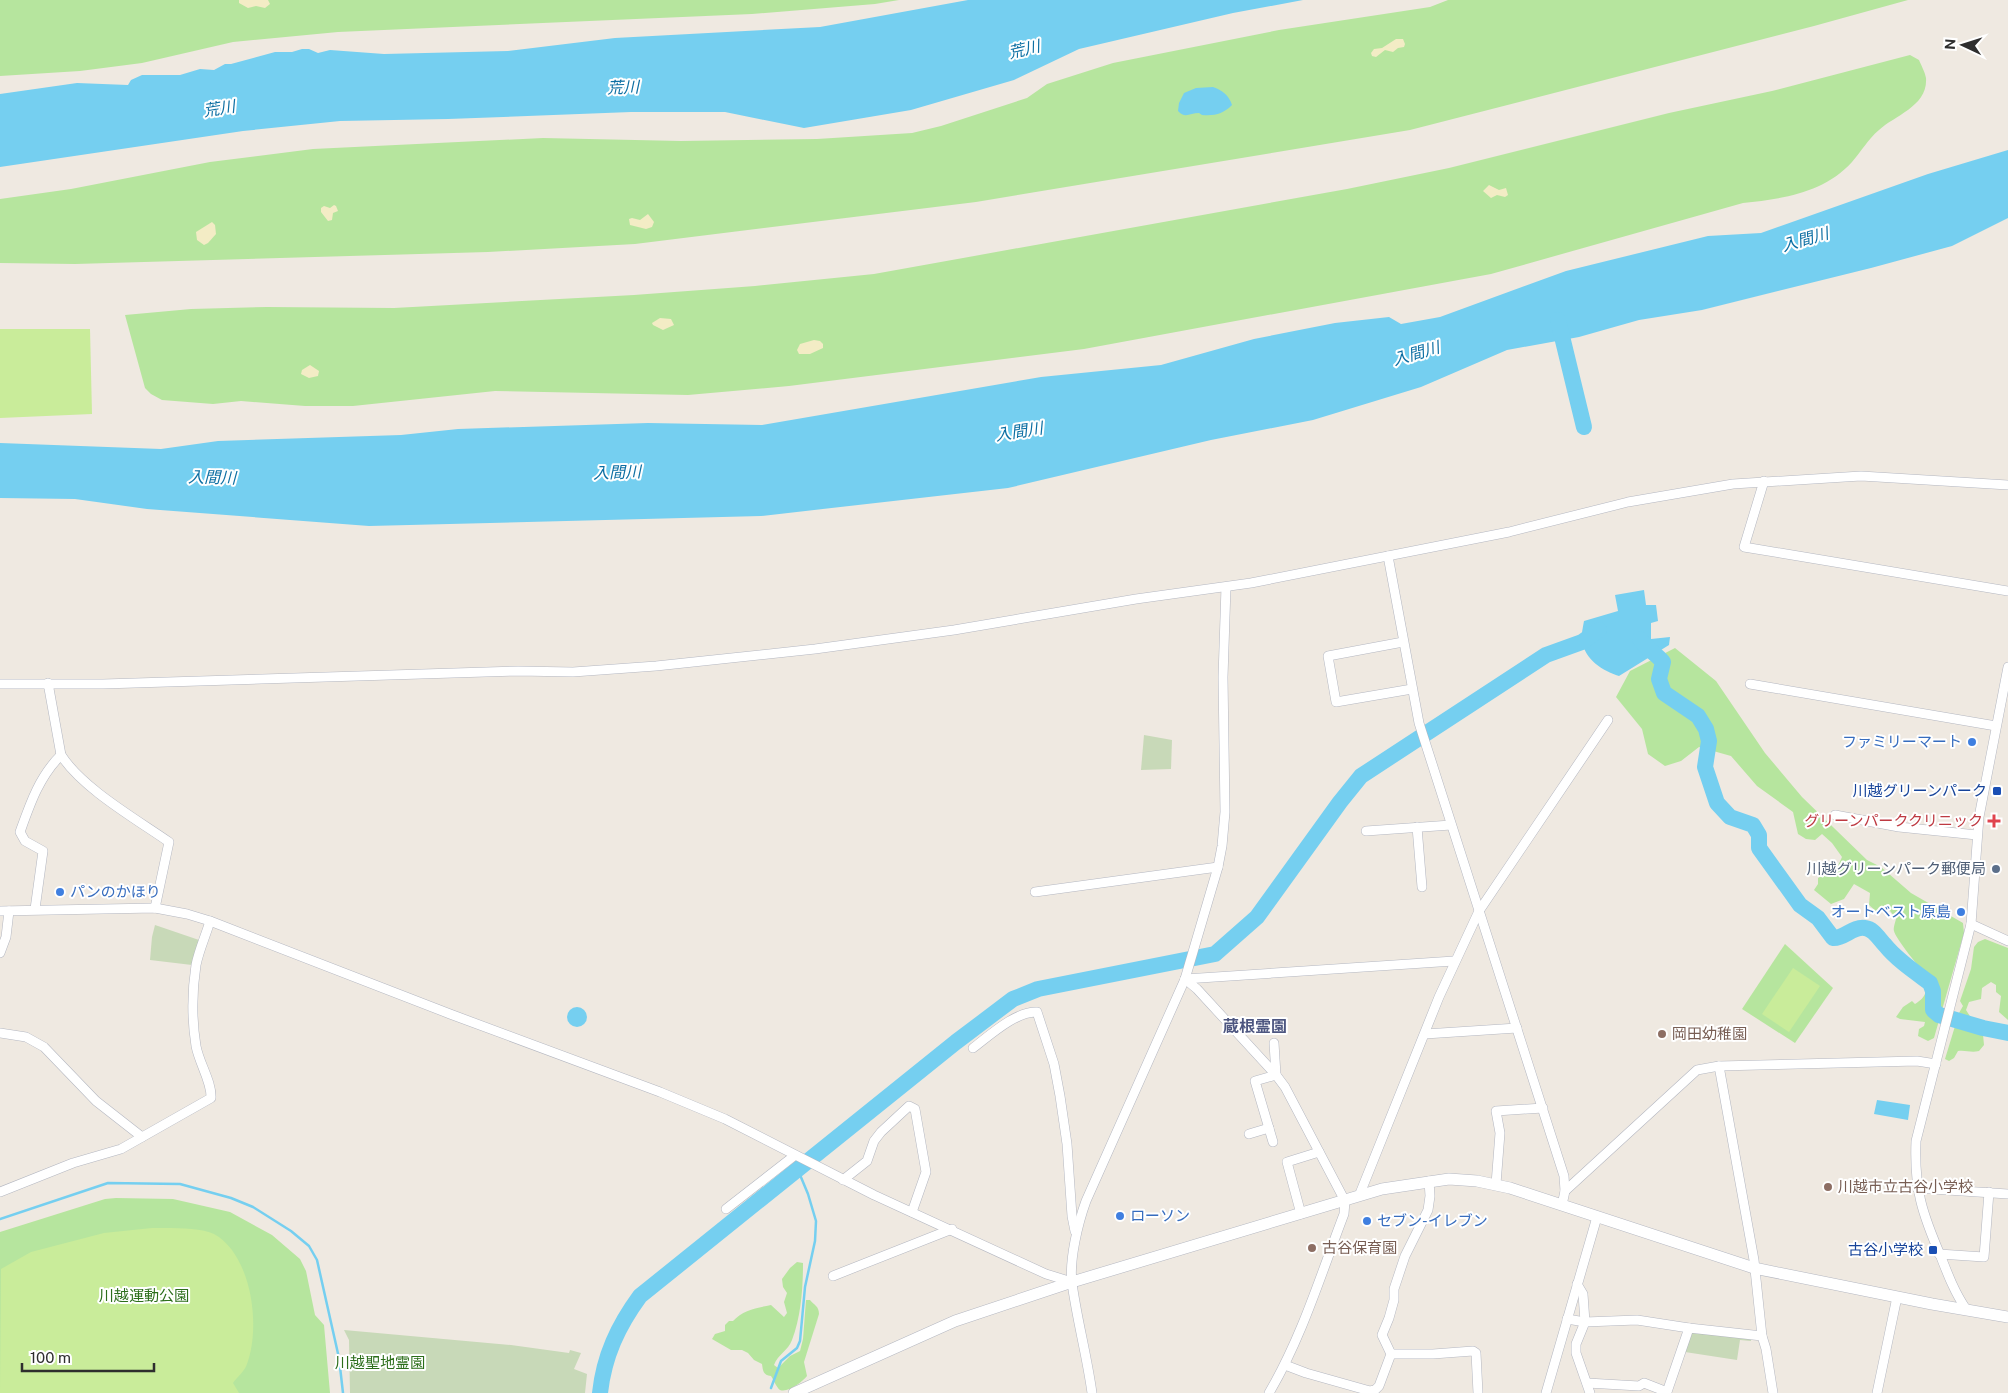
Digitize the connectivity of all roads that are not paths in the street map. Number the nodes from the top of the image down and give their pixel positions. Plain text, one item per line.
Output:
1 (1764, 481) junction
2 (2008, 485) edge
3 (1388, 556) junction
4 (1226, 587) junction
5 (2008, 591) edge
6 (1404, 642) junction
7 (2008, 667) edge
8 (48, 683) junction
9 (0, 684) edge
10 (1750, 684) dead end
11 (1412, 689) junction
12 (1608, 720) dead end
13 (1996, 726) junction
14 (61, 755) junction
15 (1835, 815) dead end
16 (1451, 825) junction
17 (1417, 828) junction
18 (1366, 831) dead end
19 (1977, 835) junction
20 (1218, 867) junction
21 (1422, 887) dead end
22 (1035, 892) dead end
23 (155, 908) junction
24 (35, 909) junction
25 (5, 911) edge
26 (1479, 911) junction
27 (210, 921) junction
28 (1971, 924) junction
29 (2008, 941) edge
30 (0, 953) edge
31 (1454, 961) junction
32 (1185, 979) junction
33 (1517, 1028) junction
34 (0, 1033) edge
35 (1425, 1034) junction
36 (1274, 1043) dead end
37 (973, 1048) dead end
38 (1936, 1064) junction
39 (1719, 1066) junction
40 (1276, 1075) junction
41 (1543, 1108) junction
42 (1268, 1128) junction
43 (1249, 1134) dead end
44 (142, 1137) junction
45 (1273, 1142) dead end
46 (1319, 1152) junction
47 (796, 1157) junction
48 (843, 1180) junction
49 (1429, 1181) junction
50 (1496, 1184) junction
51 (1917, 1188) junction
52 (1565, 1191) junction
53 (0, 1192) edge
54 (1989, 1192) junction
55 (2008, 1194) edge
56 (1359, 1196) junction
57 (1344, 1201) junction
58 (1562, 1205) junction
59 (726, 1209) dead end
60 (912, 1212) junction
61 (1301, 1214) junction
62 (1597, 1217) junction
63 (952, 1229) junction
64 (1076, 1233) junction
65 (1939, 1254) junction
66 (1754, 1268) junction
67 (833, 1276) dead end
68 (1072, 1282) junction
69 (1578, 1284) junction
70 (1897, 1297) junction
71 (1966, 1310) junction
72 (2008, 1317) edge
73 (1567, 1319) junction
74 (1585, 1322) junction
75 (1689, 1328) junction
76 (1762, 1336) junction
77 (1391, 1354) junction
78 (1286, 1365) junction
79 (1587, 1383) junction
80 (1638, 1390) edge
81 (794, 1393) edge
82 (1092, 1393) edge
83 (1269, 1393) edge
84 (1478, 1393) edge
85 (1546, 1393) edge
86 (1590, 1393) edge
87 (1773, 1393) edge
88 (1877, 1393) edge

1 - 2 street
1 - 3 street
1 - 5 street
3 - 4 street
3 - 6 street
4 - 8 street
4 - 20 street
6 - 11 street
6 - 11 street
7 - 13 street
8 - 9 street
8 - 14 street
10 - 13 street
11 - 16 street
12 - 26 street
13 - 19 street
14 - 23 street
14 - 24 street
15 - 19 street
16 - 17 street
16 - 26 street
17 - 18 street
17 - 21 street
19 - 28 street
20 - 22 street
20 - 32 street
23 - 24 street
23 - 27 street
24 - 25 street
25 - 30 street
26 - 31 street
26 - 33 street
27 - 44 street
27 - 47 street
28 - 29 street
28 - 38 street
31 - 32 street
31 - 35 street
32 - 40 street
32 - 64 street
33 - 35 street
33 - 41 street
34 - 44 street
35 - 56 street
36 - 40 street
37 - 64 street
38 - 39 street
38 - 51 street
39 - 52 street
39 - 66 street
40 - 42 street
40 - 46 street
41 - 50 street
41 - 52 street
42 - 43 street
42 - 45 street
44 - 53 street
46 - 57 street
46 - 61 street
47 - 48 street
47 - 59 street
48 - 60 street
48 - 60 street
49 - 50 street
49 - 56 street
49 - 77 street
50 - 58 street
51 - 54 street
51 - 65 street
52 - 58 street
54 - 55 street
54 - 65 street
56 - 57 street
57 - 61 street
57 - 78 street
58 - 62 street
60 - 63 street
61 - 68 street
62 - 66 street
62 - 69 street
63 - 67 street
63 - 68 street
64 - 68 street
65 - 71 street
66 - 70 street
66 - 76 street
68 - 81 street
68 - 82 street
69 - 73 street
69 - 74 street
70 - 71 street
70 - 88 street
71 - 72 street
73 - 74 street
73 - 85 street
74 - 75 street
74 - 79 street
75 - 76 street
75 - 80 street
76 - 87 street
77 - 78 street
77 - 84 street
78 - 83 street
79 - 80 street
79 - 86 street

